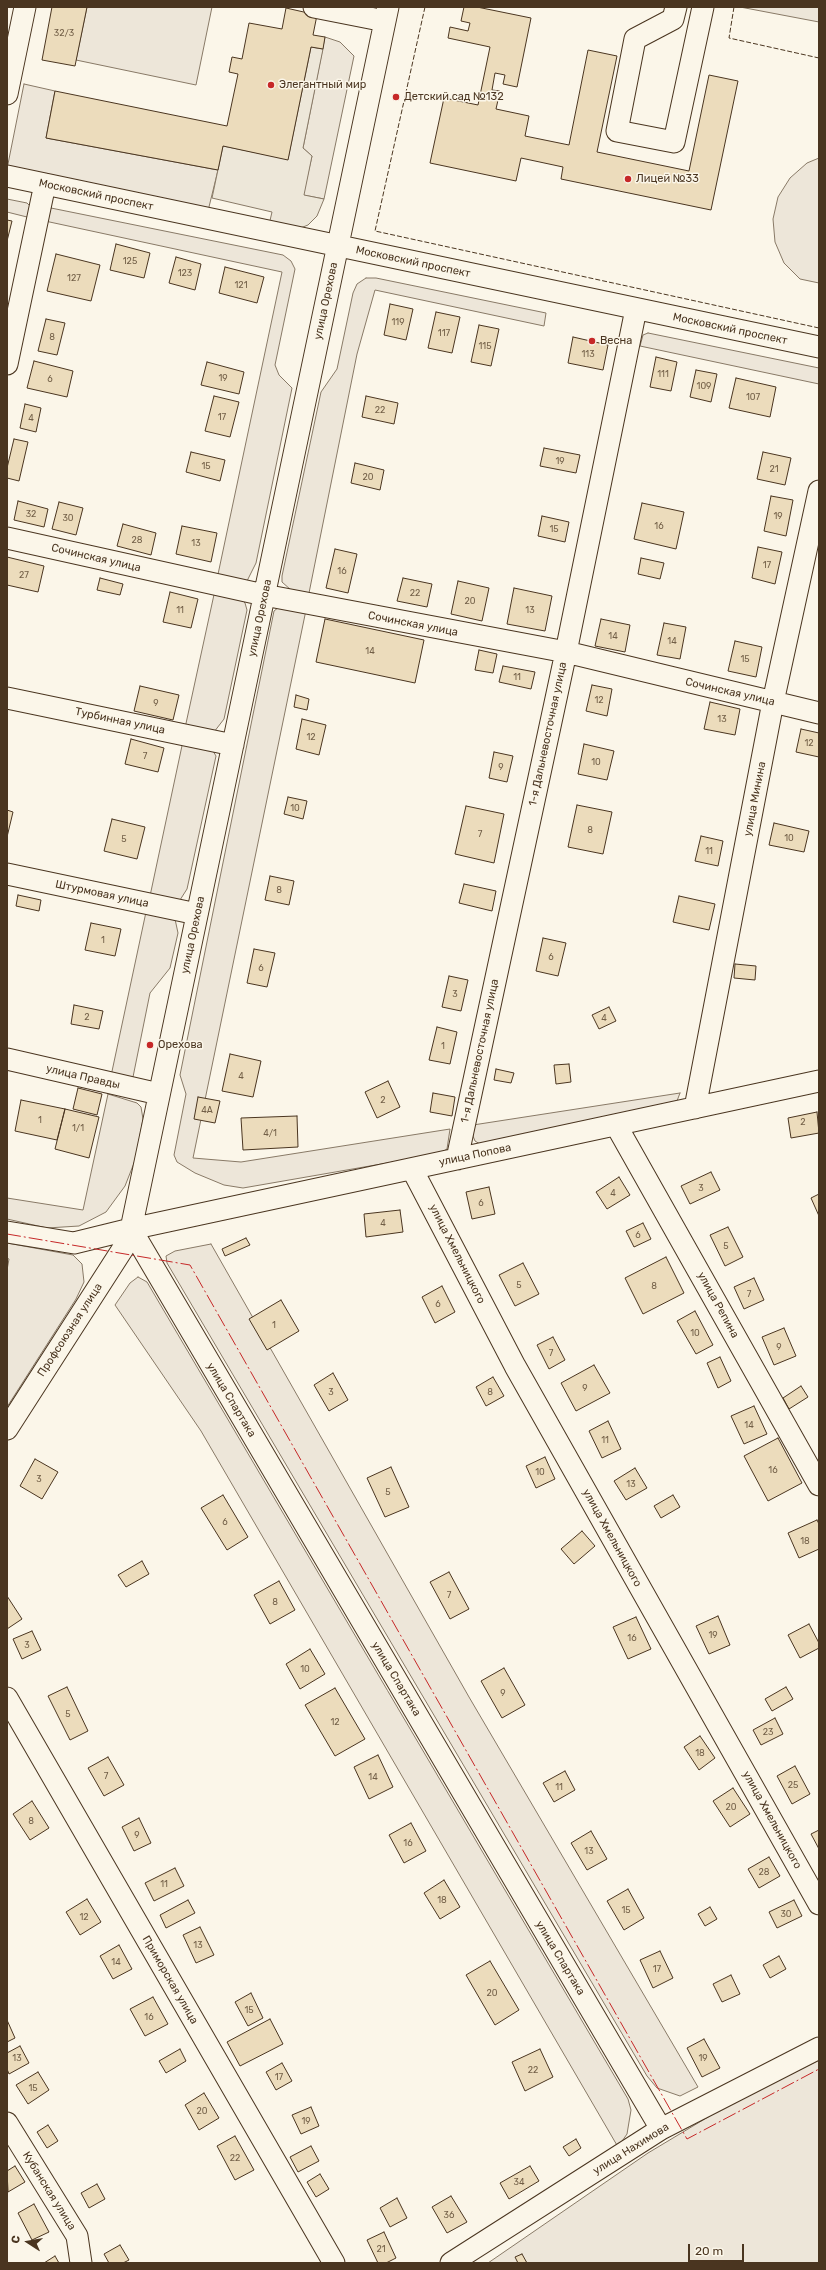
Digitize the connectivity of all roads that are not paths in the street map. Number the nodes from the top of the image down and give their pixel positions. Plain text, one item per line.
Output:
1 (25, 7) edge
2 (314, 7) edge
3 (676, 7) edge
4 (703, 7) edge
5 (387, 14) edge
6 (7, 94) edge
7 (7, 176) edge
8 (45, 184) junction
9 (338, 246) junction
10 (636, 309) junction
11 (819, 347) edge
12 (7, 364) edge
13 (819, 491) edge
14 (7, 538) edge
15 (264, 595) junction
16 (566, 652) junction
17 (7, 698) edge
18 (774, 702) junction
19 (819, 713) edge
20 (233, 745) junction
21 (7, 874) edge
22 (197, 914) junction
23 (7, 1059) edge
24 (819, 1082) edge
25 (159, 1094) junction
26 (695, 1108) junction
27 (616, 1125) junction
28 (457, 1159) junction
29 (412, 1169) junction
30 (131, 1229) junction
31 (7, 1232) edge
32 (7, 1429) edge
33 (819, 1485) edge
34 (7, 1698) edge
35 (819, 1904) edge
36 (819, 2048) edge
37 (7, 2123) edge
38 (661, 2129) junction
39 (81, 2263) edge
40 (334, 2263) edge
41 (451, 2263) edge

1 - 6 street
2 - 5 street
3 - 4 street
5 - 9 street, улица Орехова
7 - 8 street, Московский проспект
8 - 9 street, Московский проспект
8 - 12 street
9 - 10 street, Московский проспект
9 - 15 street, улица Орехова
10 - 11 street, Московский проспект
10 - 16 street, 1-я Дальневосточная улица
13 - 18 street, улица Минина
14 - 15 street, Сочинская улица
15 - 16 street, Сочинская улица
15 - 20 street, улица Орехова
16 - 18 street, Сочинская улица
16 - 28 street, 1-я Дальневосточная улица
17 - 20 street, Турбинная улица
18 - 19 street, Сочинская улица
18 - 26 street, улица Минина
20 - 22 street, улица Орехова
21 - 22 street, Штурмовая улица
22 - 25 street, улица Орехова
23 - 25 street, улица Правды
24 - 26 street, улица Попова
25 - 30 street, улица Орехова
26 - 27 street, улица Попова
27 - 28 street, улица Попова
27 - 33 street, улица Репина
28 - 29 street, улица Попова
29 - 30 street, улица Попова
29 - 35 street, улица Хмельницкого
30 - 31 street, улица Попова
30 - 32 street, Профсоюзная улица
30 - 38 street, улица Спартака
34 - 40 street, Приморская улица
36 - 38 street, улица Нахимова
37 - 39 street, Кубанская улица
38 - 41 street, улица Нахимова

